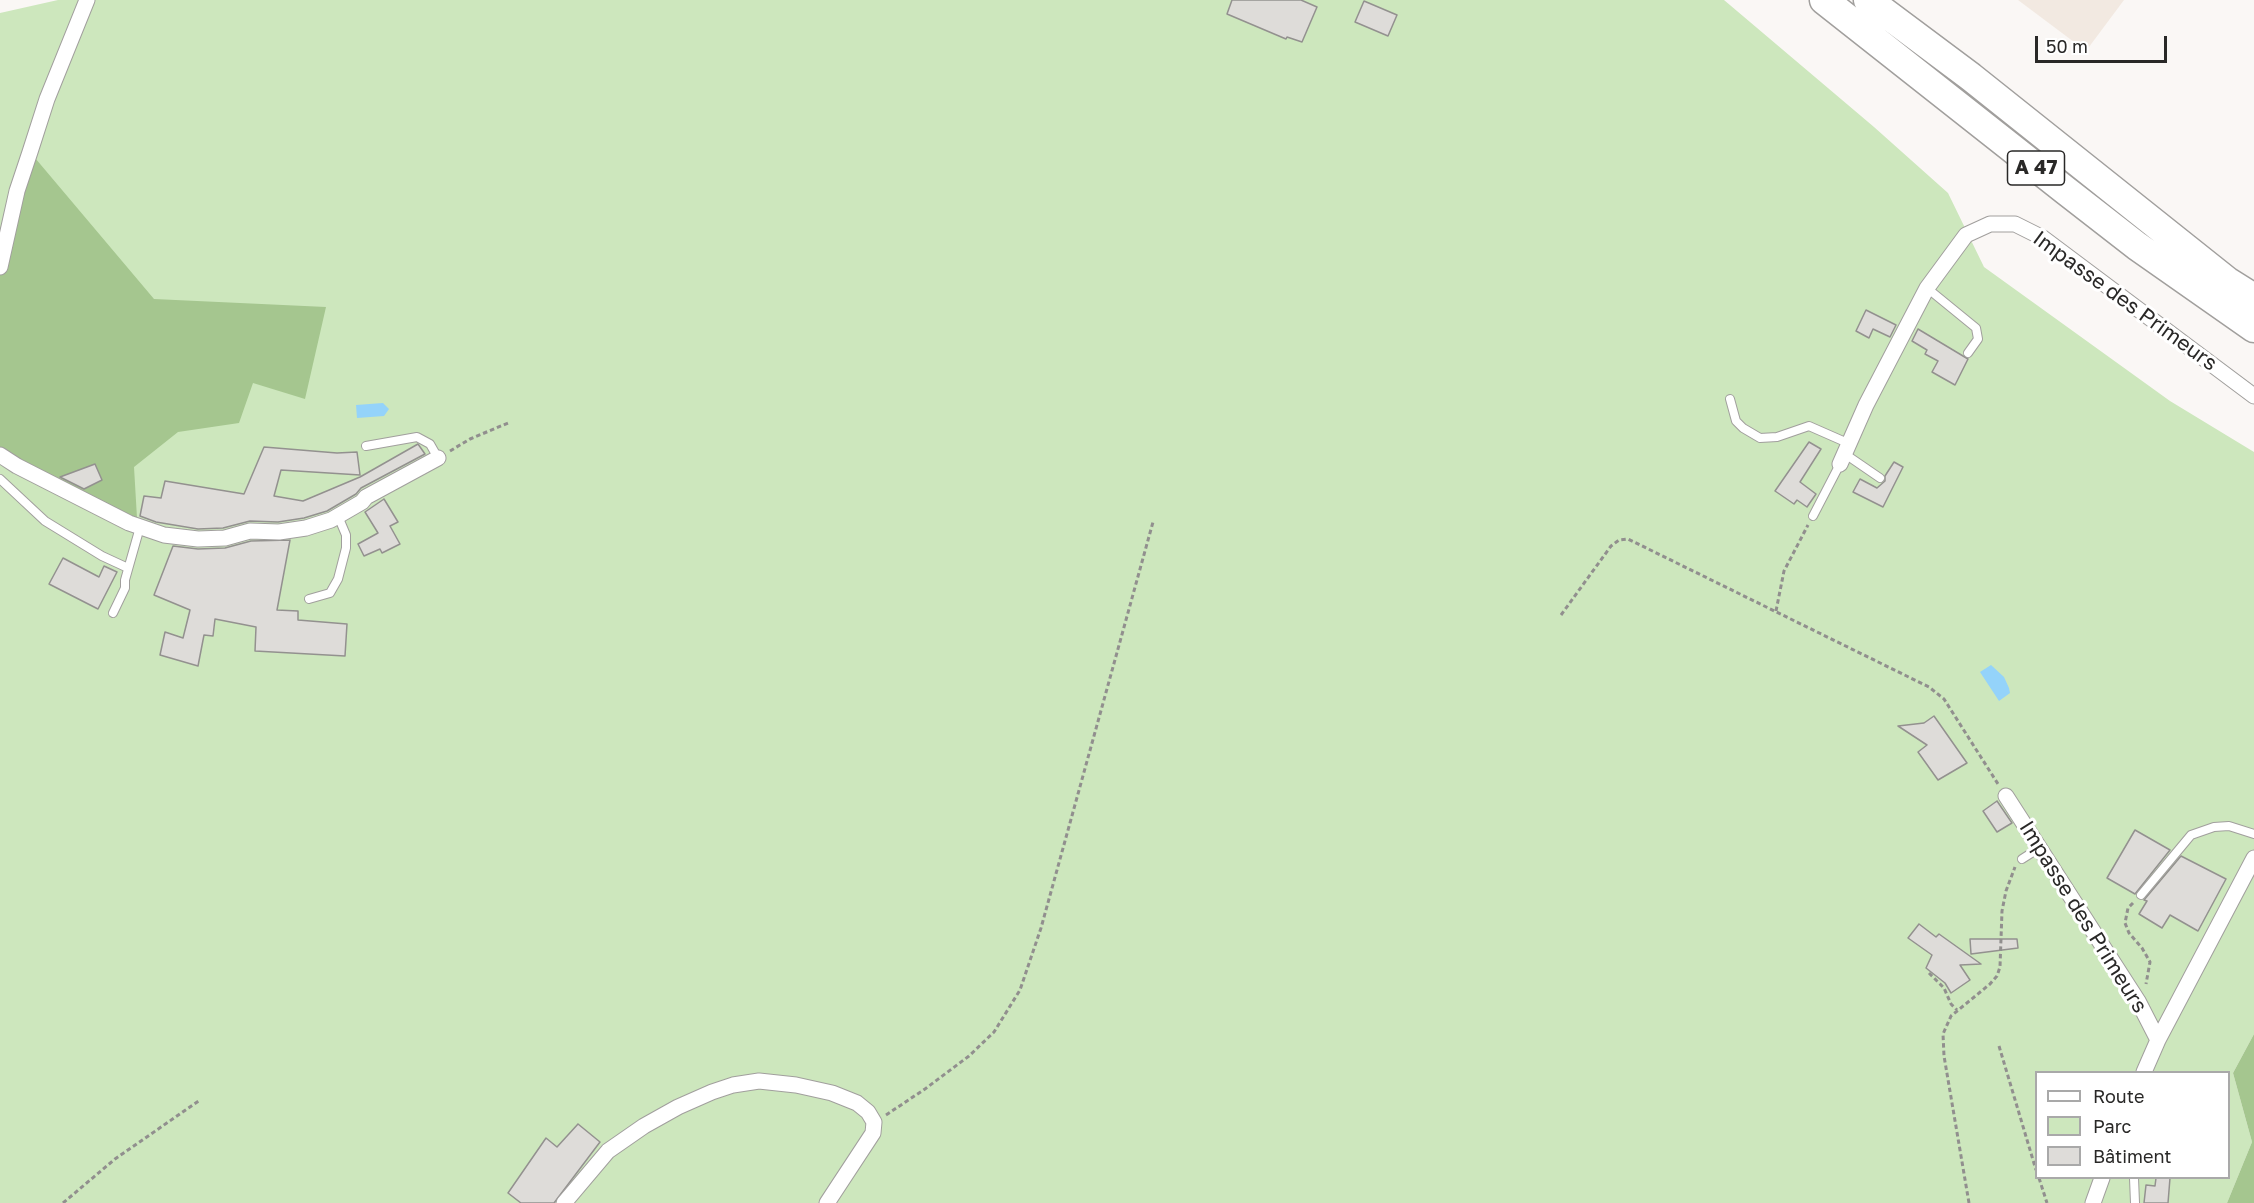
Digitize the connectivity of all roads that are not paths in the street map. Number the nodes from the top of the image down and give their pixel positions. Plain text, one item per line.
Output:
1 (87, 0) edge
2 (1824, 0) edge
3 (1868, 0) edge
4 (0, 267) edge
5 (1927, 288) junction
6 (2254, 298) edge
7 (2254, 328) edge
8 (1968, 353) dead end
9 (2254, 396) edge
10 (1730, 399) dead end
11 (366, 446) dead end
12 (1845, 454) junction
13 (0, 455) edge
14 (438, 458) joint
15 (1880, 478) dead end
16 (0, 479) edge
17 (338, 516) junction
18 (1813, 516) road end
19 (140, 527) junction
20 (128, 568) junction
21 (309, 598) dead end
22 (113, 613) dead end
23 (2006, 796) road end
24 (2254, 834) edge
25 (2041, 851) junction
26 (2254, 858) edge
27 (2022, 859) road end
28 (2141, 896) road end
29 (2158, 1040) junction
30 (2144, 1071) edge
31 (2102, 1179) edge
32 (2134, 1179) edge
33 (564, 1203) edge
34 (826, 1203) edge
35 (2093, 1203) edge
36 (2135, 1203) edge

1 - 4 street
2 - 7 highway, A 47
3 - 6 highway, A 47
5 - 8 lane
5 - 9 street, Impasse des Primeurs
5 - 12 street, Impasse des Primeurs
10 - 12 lane
11 - 14 lane
12 - 15 lane
12 - 18 lane
13 - 19 street
14 - 17 street
16 - 20 lane
17 - 19 street
17 - 21 lane
19 - 20 lane
20 - 22 lane
23 - 25 street, Impasse des Primeurs
24 - 28 lane
25 - 27 lane
25 - 29 street, Impasse des Primeurs
26 - 29 street
29 - 30 street
31 - 35 street
32 - 36 lane
33 - 34 street

